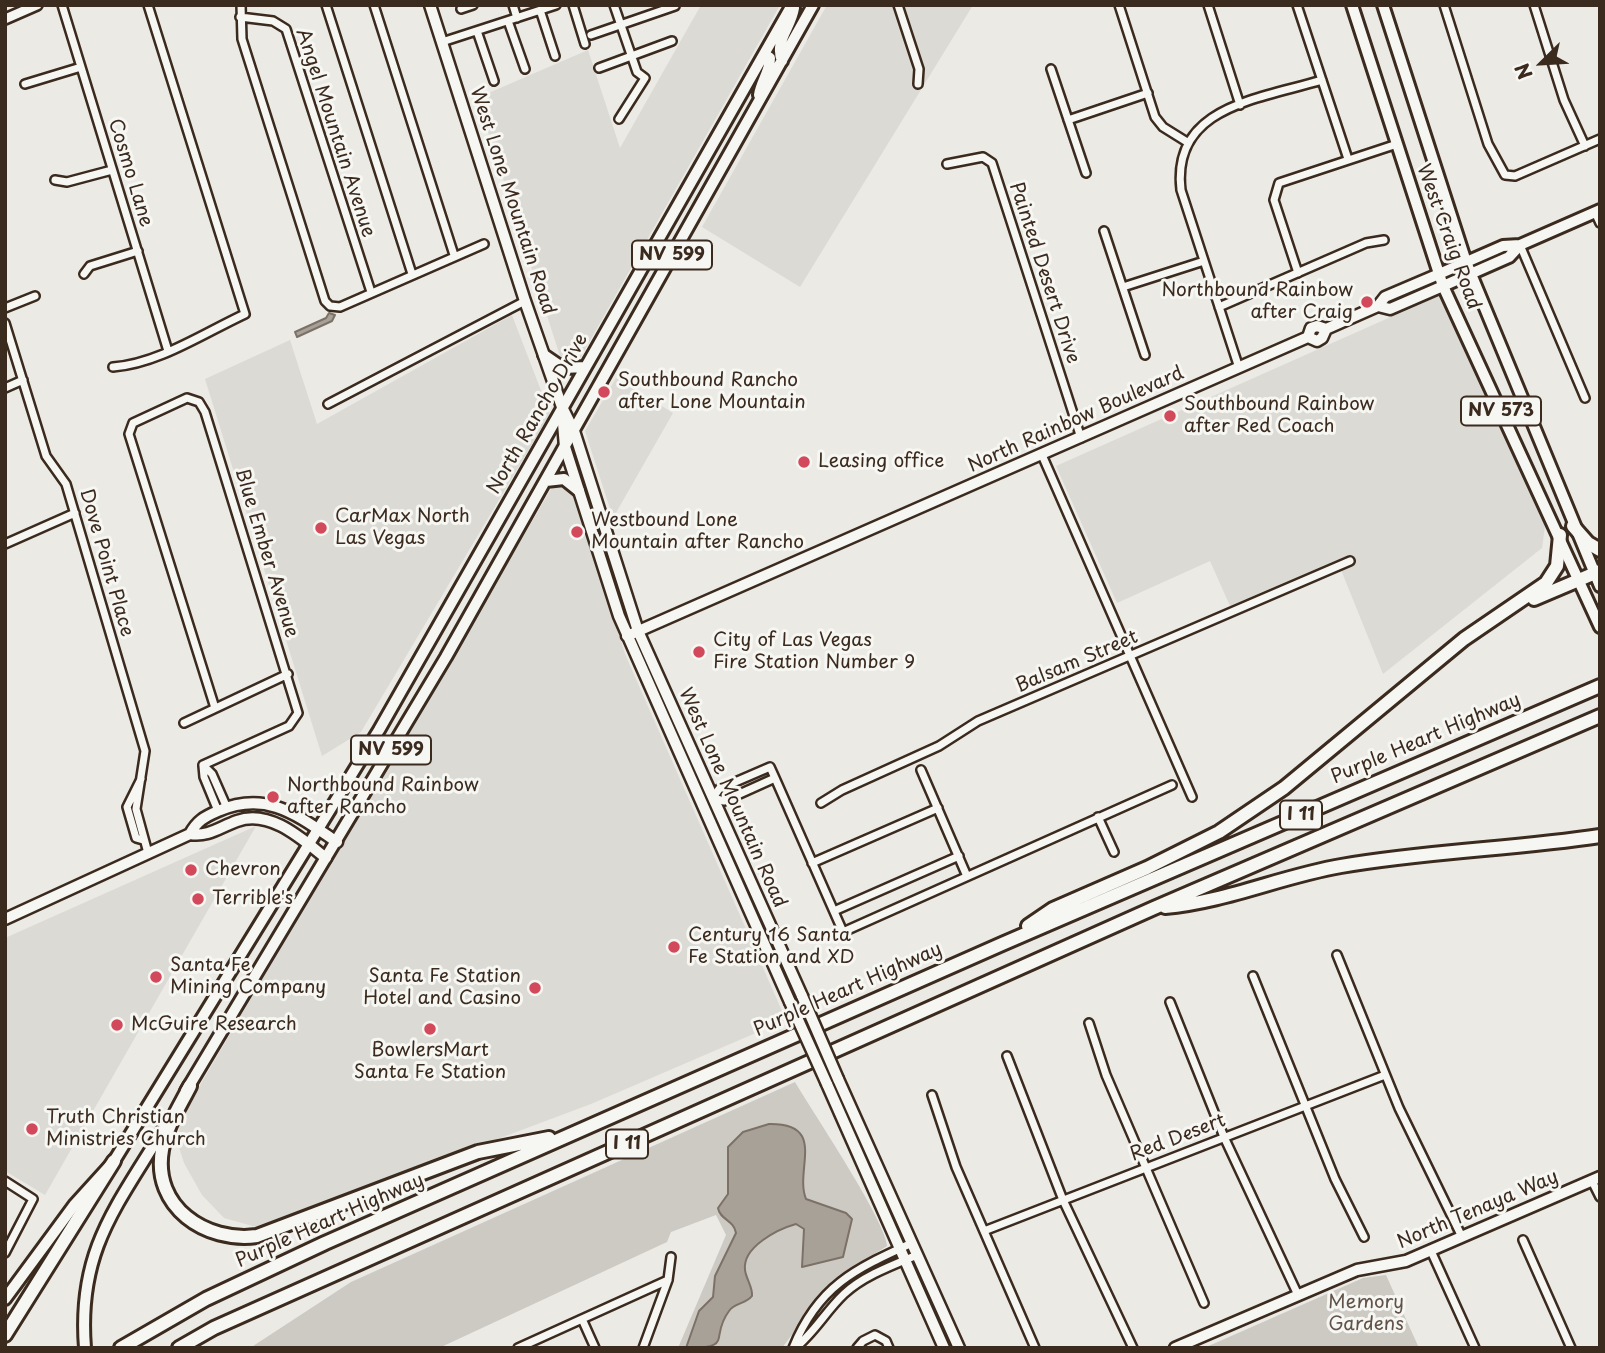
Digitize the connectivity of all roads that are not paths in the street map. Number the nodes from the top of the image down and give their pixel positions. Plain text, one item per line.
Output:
1 (37, 5) edge
2 (62, 5) edge
3 (148, 5) edge
4 (241, 5) edge
5 (326, 5) edge
6 (374, 5) edge
7 (430, 5) edge
8 (473, 5) edge
9 (513, 5) edge
10 (556, 5) edge
11 (573, 5) edge
12 (614, 5) edge
13 (793, 5) edge
14 (813, 5) edge
15 (898, 5) edge
16 (1119, 5) edge
17 (1208, 5) edge
18 (1297, 5) edge
19 (1352, 5) edge
20 (1383, 5) edge
21 (1444, 5) edge
22 (1534, 5) edge
23 (675, 6) edge
24 (461, 9) dead end
25 (540, 10) junction
26 (240, 17) junction
27 (517, 18) junction
28 (5, 19) edge
29 (508, 21) junction
30 (620, 23) junction
31 (477, 31) junction
32 (591, 34) dead end
33 (673, 41) dead end
34 (442, 43) junction
35 (585, 44) dead end
36 (764, 54) junction
37 (631, 55) junction
38 (555, 56) dead end
39 (782, 61) junction
40 (81, 67) junction
41 (598, 68) dead end
42 (525, 69) dead end
43 (1051, 69) dead end
44 (1322, 79) junction
45 (494, 81) dead end
46 (25, 84) dead end
47 (918, 84) dead end
48 (1148, 93) junction
49 (758, 102) junction
50 (1240, 105) junction
51 (620, 119) dead end
52 (1068, 120) junction
53 (1600, 139) edge
54 (1187, 142) junction
55 (1396, 144) junction
56 (1585, 146) junction
57 (1348, 159) junction
58 (947, 164) dead end
59 (112, 170) junction
60 (1086, 173) dead end
61 (55, 180) dead end
62 (1598, 215) edge
63 (1104, 231) dead end
64 (1384, 240) dead end
65 (484, 244) dead end
66 (1520, 245) junction
67 (138, 251) junction
68 (454, 255) junction
69 (1204, 261) junction
70 (1466, 262) junction
71 (1298, 273) junction
72 (84, 274) dead end
73 (412, 274) junction
74 (1439, 274) junction
75 (1472, 274) junction
76 (1443, 286) junction
77 (1123, 288) junction
78 (371, 292) junction
79 (35, 296) dead end
80 (525, 301) junction
81 (1378, 306) junction
82 (1219, 307) junction
83 (5, 308) edge
84 (5, 323) edge
85 (168, 351) junction
86 (544, 355) junction
87 (1145, 355) dead end
88 (113, 367) dead end
89 (585, 367) junction
90 (1239, 368) junction
91 (23, 380) junction
92 (5, 388) edge
93 (1585, 398) dead end
94 (328, 404) dead end
95 (562, 407) junction
96 (574, 431) junction
97 (1081, 438) junction
98 (565, 447) junction
99 (1042, 455) junction
100 (546, 481) junction
101 (579, 491) junction
102 (75, 513) junction
103 (1573, 526) junction
104 (1559, 535) junction
105 (5, 544) edge
106 (1600, 550) edge
107 (1350, 561) dead end
108 (1597, 572) edge
109 (1580, 580) junction
110 (1600, 586) edge
111 (449, 606) junction
112 (1502, 613) junction
113 (464, 624) junction
114 (1600, 626) edge
115 (638, 631) junction
116 (627, 636) junction
117 (1131, 655) junction
118 (288, 674) junction
119 (658, 676) junction
120 (647, 681) junction
121 (1600, 686) edge
122 (665, 692) junction
123 (654, 697) junction
124 (215, 708) junction
125 (1600, 716) edge
126 (184, 723) dead end
127 (686, 739) junction
128 (675, 743) junction
129 (921, 769) dead end
130 (702, 775) junction
131 (775, 778) junction
132 (691, 780) junction
133 (1172, 785) dead end
134 (1192, 797) dead end
135 (713, 798) junction
136 (701, 803) junction
137 (821, 803) dead end
138 (938, 808) junction
139 (222, 809) junction
140 (1098, 817) junction
141 (317, 829) junction
142 (1600, 829) edge
143 (190, 834) junction
144 (1600, 836) edge
145 (1563, 841) junction
146 (337, 842) junction
147 (308, 844) junction
148 (1114, 852) dead end
149 (148, 853) junction
150 (959, 856) junction
151 (326, 858) junction
152 (812, 863) junction
153 (967, 874) junction
154 (1154, 908) junction
155 (834, 911) junction
156 (5, 919) edge
157 (1002, 944) junction
158 (1337, 955) dead end
159 (1253, 976) dead end
160 (1171, 1002) dead end
161 (1089, 1023) dead end
162 (1007, 1056) dead end
163 (1385, 1075) junction
164 (190, 1086) junction
165 (932, 1095) dead end
166 (1306, 1106) junction
167 (573, 1133) junction
168 (1224, 1137) junction
169 (114, 1161) junction
170 (1145, 1168) junction
171 (1596, 1179) edge
172 (5, 1181) edge
173 (1600, 1198) edge
174 (1063, 1200) junction
175 (984, 1231) junction
176 (1364, 1237) dead end
177 (1462, 1237) junction
178 (1523, 1240) dead end
179 (912, 1243) junction
180 (900, 1248) junction
181 (1431, 1251) junction
182 (5, 1253) edge
183 (917, 1255) junction
184 (671, 1257) dead end
185 (905, 1260) junction
186 (668, 1280) junction
187 (1298, 1295) junction
188 (5, 1299) edge
189 (1204, 1303) dead end
190 (582, 1319) junction
191 (5, 1335) edge
192 (531, 1345) edge
193 (85, 1348) edge
194 (121, 1348) edge
195 (179, 1348) edge
196 (518, 1348) edge
197 (595, 1348) edge
198 (643, 1348) edge
199 (794, 1348) edge
200 (857, 1348) edge
201 (889, 1348) edge
202 (944, 1348) edge
203 (959, 1348) edge
204 (1035, 1348) edge
205 (1133, 1348) edge
206 (1175, 1348) edge
207 (1475, 1348) edge
208 (1571, 1348) edge

1 - 28 street
2 - 40 street, Cosmo Lane
3 - 85 street
4 - 26 street
5 - 73 street
6 - 68 street
7 - 34 main road, West Lone Mountain Road
8 - 24 street
9 - 27 street
10 - 25 street
11 - 35 street
12 - 30 street
13 - 36 main road, North Rancho Drive / NV 599
13 - 39 main road
14 - 39 main road, North Rancho Drive / NV 599
15 - 47 street
16 - 48 street
17 - 50 street
18 - 44 street
19 - 55 main road, West Craig Road / NV 573
20 - 70 main road, West Craig Road / NV 573
21 - 56 street
22 - 56 street
23 - 30 street
25 - 27 street
25 - 38 street
26 - 78 street, Angel Mountain Avenue
26 - 78 street
27 - 29 street
29 - 31 street
29 - 42 street
30 - 32 street
30 - 37 street
31 - 34 street
31 - 45 street
33 - 37 street
34 - 80 main road, West Lone Mountain Road
36 - 49 main road
36 - 89 main road, North Rancho Drive / NV 599
37 - 41 street
37 - 51 street
39 - 49 main road, North Rancho Drive / NV 599
40 - 46 street
40 - 59 street, Cosmo Lane
43 - 52 street
44 - 50 street
44 - 57 street
48 - 52 street
48 - 54 street
49 - 96 main road, North Rancho Drive / NV 599
50 - 54 street
52 - 60 street
53 - 56 street
54 - 69 street
55 - 57 street
55 - 74 main road, West Craig Road / NV 573
57 - 71 street
58 - 97 street, Painted Desert Drive
59 - 61 street
59 - 67 street, Cosmo Lane
62 - 66 main road, North Rainbow Boulevard
63 - 77 street
64 - 71 street
65 - 68 street
66 - 70 main road, North Rainbow Boulevard
66 - 75 main road, North Rainbow Boulevard
66 - 93 street
67 - 72 street
67 - 85 street, Cosmo Lane
68 - 73 street
69 - 77 street
69 - 82 street
70 - 74 main road, North Rainbow Boulevard
70 - 75 main road, West Craig Road / NV 573
71 - 82 street
73 - 78 street
74 - 76 main road, West Craig Road / NV 573
74 - 81 main road, North Rainbow Boulevard
75 - 76 main road, North Rainbow Boulevard
75 - 103 main road, West Craig Road / NV 573
76 - 81 main road, North Rainbow Boulevard
76 - 104 main road, West Craig Road / NV 573
77 - 87 street
79 - 83 street
80 - 86 main road, West Lone Mountain Road
80 - 94 street
81 - 90 main road, North Rainbow Boulevard
82 - 90 street
84 - 91 street, Dove Point Place
85 - 88 street
86 - 89 main road
86 - 95 main road, West Lone Mountain Road
89 - 95 main road, North Rancho Drive / NV 599
90 - 97 main road, North Rainbow Boulevard
91 - 92 street
91 - 102 street, Dove Point Place
95 - 96 main road, West Lone Mountain Road
95 - 98 main road, West Lone Mountain Road
95 - 111 main road, North Rancho Drive / NV 599
96 - 98 main road, North Rancho Drive / NV 599
96 - 115 main road, West Lone Mountain Road
97 - 99 main road, North Rainbow Boulevard
98 - 100 main road, North Rancho Drive / NV 599
98 - 101 main road, West Lone Mountain Road
99 - 115 main road, North Rainbow Boulevard
99 - 117 street
100 - 101 main road
100 - 113 main road, North Rancho Drive / NV 599
101 - 116 main road, West Lone Mountain Road
102 - 105 street
102 - 149 street, Dove Point Place
103 - 106 highway
103 - 108 main road, West Craig Road / NV 573
104 - 109 main road, West Craig Road / NV 573
104 - 112 highway
107 - 117 street, Balsam Street
108 - 109 highway
108 - 110 main road, West Craig Road / NV 573
109 - 112 highway
109 - 114 main road, West Craig Road / NV 573
111 - 113 main road
111 - 141 main road, North Rancho Drive / NV 599
112 - 157 highway
113 - 146 main road, North Rancho Drive / NV 599
115 - 116 main road, North Rainbow Boulevard
115 - 119 main road, West Lone Mountain Road
116 - 120 main road, West Lone Mountain Road
117 - 134 street
117 - 137 street, Balsam Street
118 - 124 street
118 - 124 street, Blue Ember Avenue
118 - 139 street, Blue Ember Avenue
119 - 120 main road
119 - 122 main road, West Lone Mountain Road
120 - 123 main road, West Lone Mountain Road
121 - 157 highway, Purple Heart Highway / I 11
122 - 123 main road
122 - 127 main road, West Lone Mountain Road
123 - 128 main road, West Lone Mountain Road
124 - 126 street
125 - 154 highway, I 11
127 - 128 main road
127 - 130 main road, West Lone Mountain Road
128 - 132 main road, West Lone Mountain Road
129 - 138 street
130 - 132 main road
130 - 135 main road, West Lone Mountain Road
131 - 135 street
131 - 135 street
131 - 152 street
132 - 136 main road, West Lone Mountain Road
133 - 140 street
135 - 136 main road
135 - 179 main road, West Lone Mountain Road, bridge
136 - 180 main road, West Lone Mountain Road, bridge
138 - 150 street
138 - 152 street
139 - 141 main road
139 - 143 main road
140 - 148 street
140 - 153 street
141 - 146 main road
141 - 147 main road, North Rancho Drive / NV 599
142 - 145 highway
143 - 147 main road
143 - 149 main road
144 - 145 highway
145 - 154 highway
146 - 151 main road, North Rancho Drive / NV 599
147 - 151 main road
147 - 169 main road, North Rancho Drive / NV 599
149 - 156 main road
150 - 153 street
150 - 155 street
151 - 164 main road, North Rancho Drive / NV 599
152 - 155 street
153 - 155 street
154 - 195 highway, I 11
157 - 167 highway, Purple Heart Highway / I 11
158 - 163 street
159 - 166 street
160 - 168 street
161 - 170 street
162 - 174 street
163 - 166 street, Red Desert
163 - 177 street
164 - 167 highway
164 - 193 main road, North Rancho Drive
165 - 175 street
166 - 168 street, Red Desert
166 - 176 street
167 - 194 highway, Purple Heart Highway / I 11
168 - 170 street, Red Desert
168 - 187 street
169 - 188 main road, North Rancho Drive
169 - 191 highway
170 - 174 street, Red Desert
170 - 189 street
171 - 173 street
171 - 177 main road, North Tenaya Way
172 - 182 street
174 - 175 street, Red Desert
174 - 205 street
175 - 204 street
177 - 181 main road, North Tenaya Way
178 - 208 street
179 - 180 street
179 - 183 main road, West Lone Mountain Road
180 - 185 main road, West Lone Mountain Road
180 - 199 street
181 - 187 main road, North Tenaya Way
181 - 207 street
183 - 185 street
183 - 203 main road, West Lone Mountain Road
184 - 186 street
185 - 199 street
185 - 202 main road, West Lone Mountain Road
186 - 190 street
186 - 198 street
187 - 206 main road, North Tenaya Way
190 - 192 street
190 - 197 street
192 - 196 street
200 - 201 street

